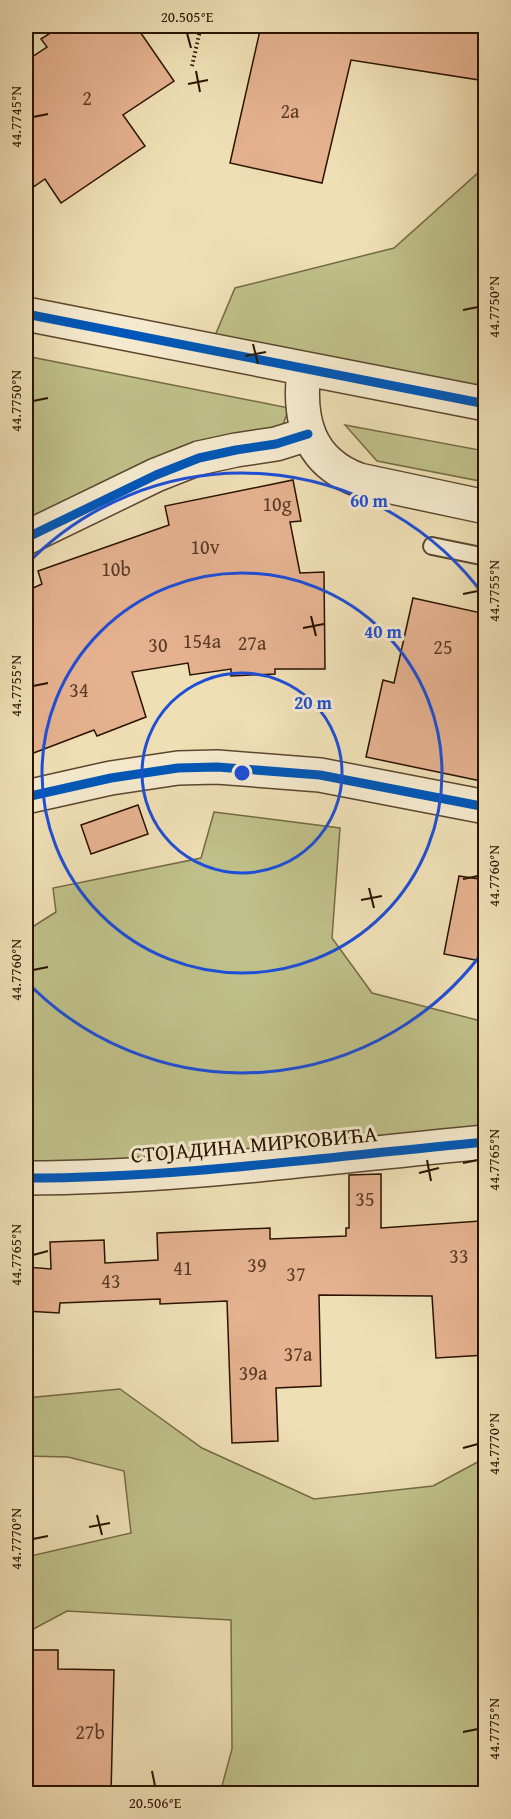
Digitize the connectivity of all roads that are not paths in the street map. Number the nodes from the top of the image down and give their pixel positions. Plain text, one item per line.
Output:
1 (26, 314) edge
2 (304, 369) junction
3 (486, 404) edge
4 (308, 434) junction
5 (486, 507) edge
6 (26, 538) edge
7 (432, 546) dead end
8 (486, 556) edge
9 (26, 797) edge
10 (486, 807) edge
11 (486, 1142) edge
12 (26, 1178) edge

1 - 2 street
2 - 3 street
2 - 4 street
4 - 5 street
4 - 6 street
7 - 8 lane
9 - 10 street
11 - 12 street, СТОЈАДИНА МИРКОВИЋА

